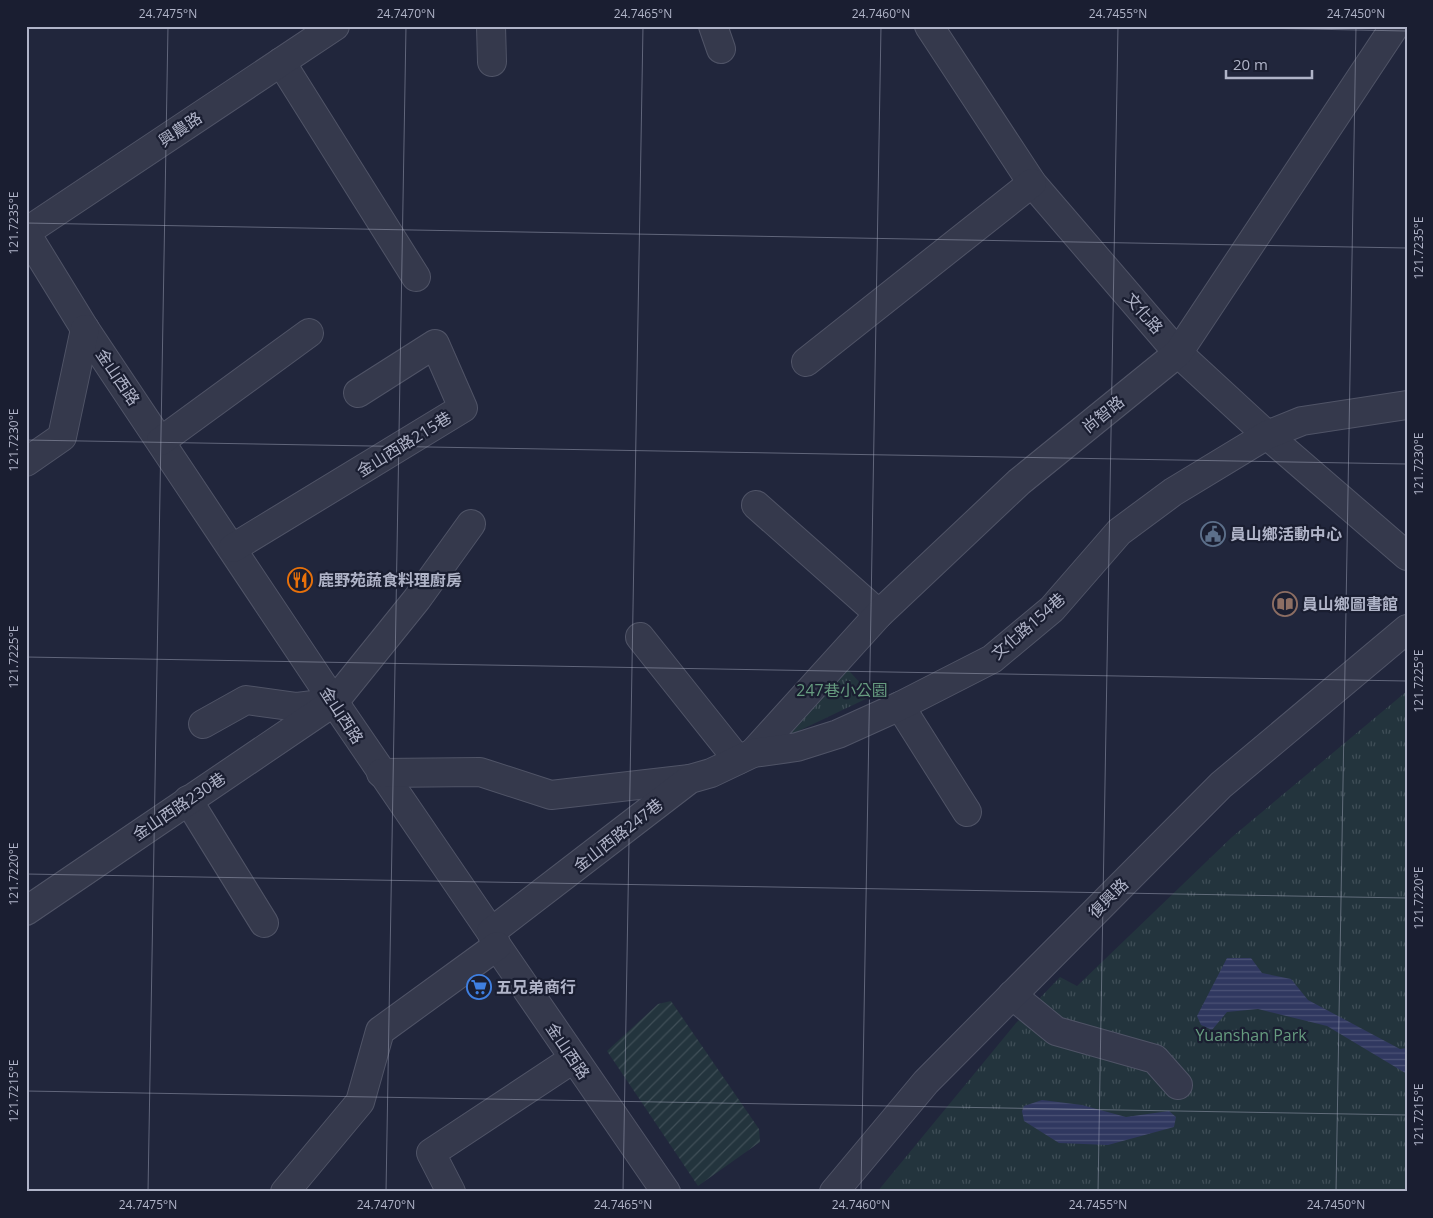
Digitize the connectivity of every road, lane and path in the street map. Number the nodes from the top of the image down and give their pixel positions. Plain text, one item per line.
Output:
1 (335, 26) edge
2 (491, 26) edge
3 (929, 26) edge
4 (1395, 26) edge
5 (281, 62) junction
6 (492, 62) dead end
7 (1032, 183) junction
8 (26, 233) edge
9 (416, 277) dead end
10 (85, 329) junction
11 (309, 333) dead end
12 (1178, 353) junction
13 (806, 362) dead end
14 (358, 393) dead end
15 (1407, 405) edge
16 (1267, 435) junction
17 (161, 441) junction
18 (30, 451) edge
19 (756, 505) dead end
20 (471, 524) dead end
21 (233, 548) junction
22 (1407, 556) edge
23 (879, 614) junction
24 (1407, 629) edge
25 (640, 637) dead end
26 (334, 702) junction
27 (900, 706) junction
28 (203, 724) dead end
29 (745, 756) junction
30 (380, 773) junction
31 (690, 779) junction
32 (188, 800) junction
33 (967, 812) dead end
34 (26, 912) edge
35 (264, 923) dead end
36 (494, 939) junction
37 (1012, 995) junction
38 (573, 1059) junction
39 (1178, 1085) dead end
40 (285, 1192) edge
41 (451, 1192) edge
42 (666, 1192) edge
43 (834, 1192) edge

1 - 5 street, 興農路
2 - 6 street
3 - 7 street, 文化路
4 - 12 street, 尚智路
5 - 8 street, 興農路
5 - 9 street
7 - 12 street, 文化路
7 - 13 street
8 - 10 street, 金山西路
10 - 17 street, 金山西路
10 - 18 street
11 - 17 street
12 - 16 street, 文化路
12 - 23 street, 尚智路
14 - 21 street, 金山西路215巷
15 - 16 street, 文化路154巷
16 - 22 street, 文化路
16 - 27 street, 文化路154巷
17 - 21 street, 金山西路
19 - 23 street
20 - 26 street, 金山西路230巷
21 - 26 street, 金山西路
23 - 29 street, 尚智路
24 - 37 street, 復興路
25 - 29 street
26 - 28 street
26 - 30 street, 金山西路
26 - 32 street, 金山西路230巷
27 - 29 street, 文化路154巷
27 - 33 street
29 - 31 street, 金山西路247巷
30 - 31 street
30 - 36 street, 金山西路
31 - 36 street, 金山西路247巷
32 - 34 street, 金山西路230巷
32 - 35 street
36 - 38 street, 金山西路
36 - 40 street, 金山西路247巷
37 - 39 street
37 - 43 street, 復興路
38 - 41 street
38 - 42 street, 金山西路

